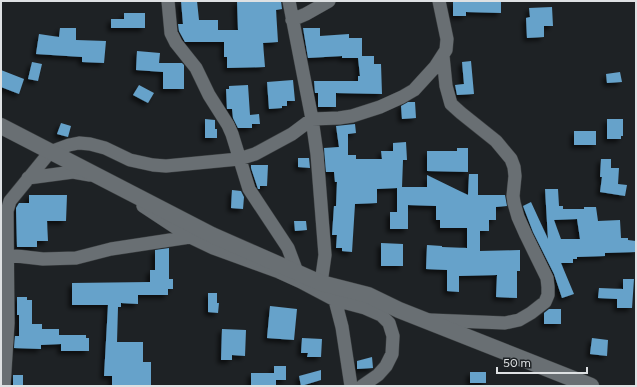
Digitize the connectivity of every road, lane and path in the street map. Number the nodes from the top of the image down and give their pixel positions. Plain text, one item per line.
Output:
1 (168, 1) edge
2 (289, 1) edge
3 (329, 1) edge
4 (438, 1) edge
5 (292, 20) junction
6 (443, 56) junction
7 (312, 119) junction
8 (1, 126) edge
9 (50, 152) junction
10 (239, 159) junction
11 (28, 178) junction
12 (190, 237) junction
13 (4, 256) edge
14 (297, 272) junction
15 (321, 283) junction
16 (335, 300) junction
17 (422, 320) junction
18 (3, 363) edge
19 (4, 386) edge
20 (351, 386) edge
21 (362, 386) edge
22 (591, 386) edge

1 - 10 street
2 - 5 street
3 - 5 street
4 - 6 street
5 - 7 street
6 - 7 street
6 - 17 street
7 - 10 street
7 - 15 street
8 - 9 street
9 - 10 street
9 - 11 street
9 - 14 street
10 - 14 street
11 - 12 street
11 - 13 street
12 - 13 street
12 - 16 street
13 - 18 street
14 - 15 street
15 - 17 street
16 - 20 street
16 - 21 street
17 - 22 street
18 - 19 street

